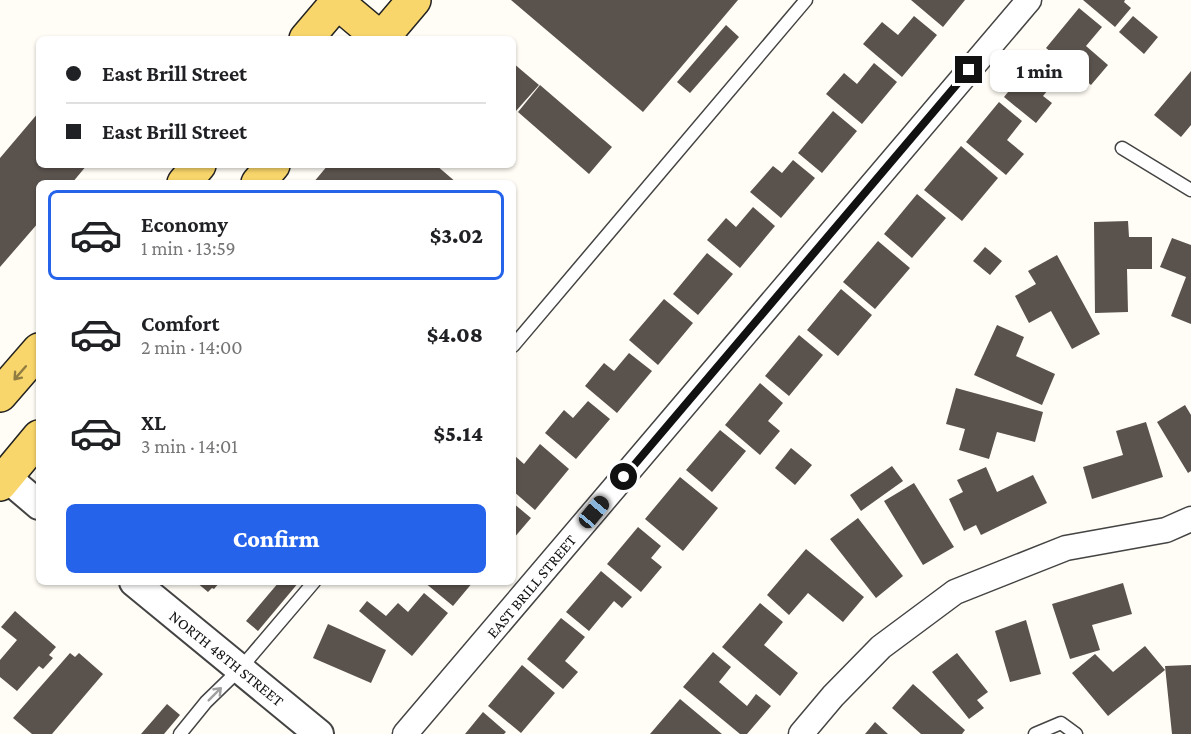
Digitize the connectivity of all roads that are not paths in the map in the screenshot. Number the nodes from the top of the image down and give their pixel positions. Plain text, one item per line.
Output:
1 (414, 0) edge
2 (806, 0) edge
3 (1029, 0) edge
4 (338, 1) edge
5 (309, 36) edge
6 (378, 36) edge
7 (384, 36) edge
8 (1122, 147) dead end
9 (196, 168) edge
10 (270, 168) edge
11 (186, 180) edge
12 (260, 180) edge
13 (1191, 190) edge
14 (516, 342) edge
15 (36, 353) edge
16 (0, 395) edge
17 (36, 441) edge
18 (2, 477) edge
19 (36, 503) edge
20 (1191, 519) edge
21 (138, 585) edge
22 (311, 585) edge
23 (240, 669) junction
24 (180, 734) edge
25 (319, 734) edge
26 (405, 734) edge
27 (801, 734) edge
28 (1035, 734) edge
29 (1076, 734) edge

1 - 7 main road
2 - 14 lane
3 - 26 street, EAST BRILL STREET
4 - 5 main road
4 - 6 main road
8 - 13 lane
9 - 11 main road
10 - 12 main road
15 -> 16 main road
17 - 18 main road
18 - 19 street
20 - 27 street
21 - 23 street, NORTH 48TH STREET
22 - 23 lane
24 -> 23 lane
23 - 25 street, NORTH 48TH STREET
28 - 29 lane

